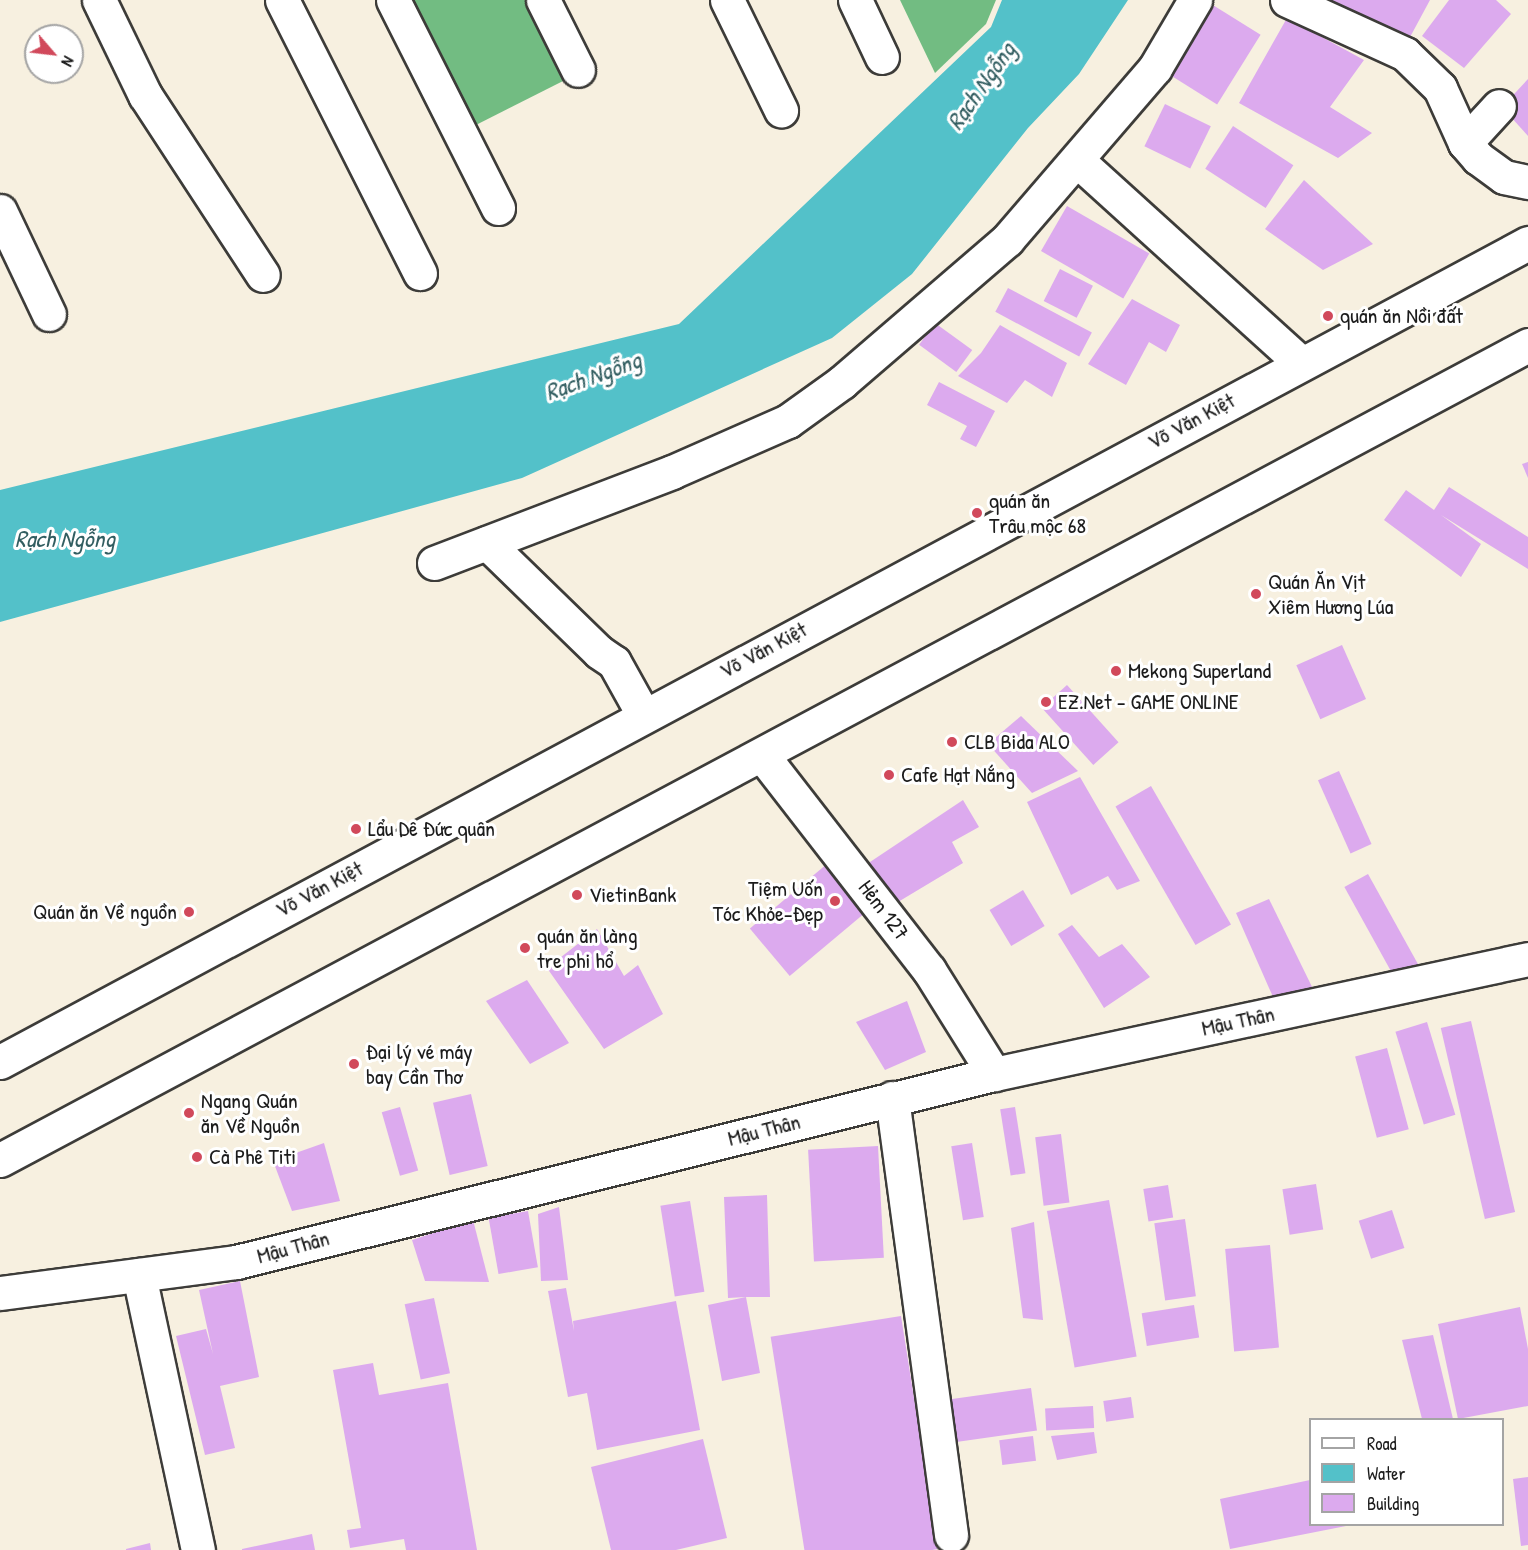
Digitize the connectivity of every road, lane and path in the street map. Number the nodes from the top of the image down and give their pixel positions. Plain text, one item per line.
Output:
1 (99, 0) edge
2 (282, 0) edge
3 (393, 0) edge
4 (543, 0) edge
5 (727, 0) edge
6 (855, 0) edge
7 (1195, 0) edge
8 (1287, 0) edge
9 (882, 57) dead end
10 (578, 70) dead end
11 (1499, 105) dead end
12 (781, 110) dead end
13 (1466, 143) junction
14 (1077, 161) junction
15 (1528, 182) edge
16 (498, 208) dead end
17 (0, 212) edge
18 (1528, 243) edge
19 (420, 273) dead end
20 (263, 275) dead end
21 (49, 314) dead end
22 (1528, 345) edge
23 (1301, 363) junction
24 (487, 543) junction
25 (434, 563) dead end
26 (643, 714) junction
27 (762, 755) junction
28 (1528, 959) edge
29 (0, 1062) edge
30 (994, 1074) junction
31 (892, 1098) junction
32 (0, 1160) edge
33 (139, 1275) junction
34 (0, 1293) edge
35 (951, 1535) dead end
36 (198, 1550) edge

1 - 20 street
2 - 19 street
3 - 16 street
4 - 10 street
5 - 12 street
6 - 9 street
7 - 14 street
8 - 13 street
11 - 13 street
13 - 15 street
14 - 23 street
14 - 24 street
17 - 21 street
18 - 23 street, Võ Văn Kiệt
22 - 27 street
23 - 26 street, Võ Văn Kiệt
24 - 25 street
24 - 26 street
26 - 29 street, Võ Văn Kiệt
27 - 30 street, Hẻm 127
27 - 32 street
28 - 30 street, Mậu Thân
30 - 31 street, Mậu Thân
31 - 33 street, Mậu Thân
31 - 35 street
33 - 34 street, Mậu Thân
33 - 36 street

